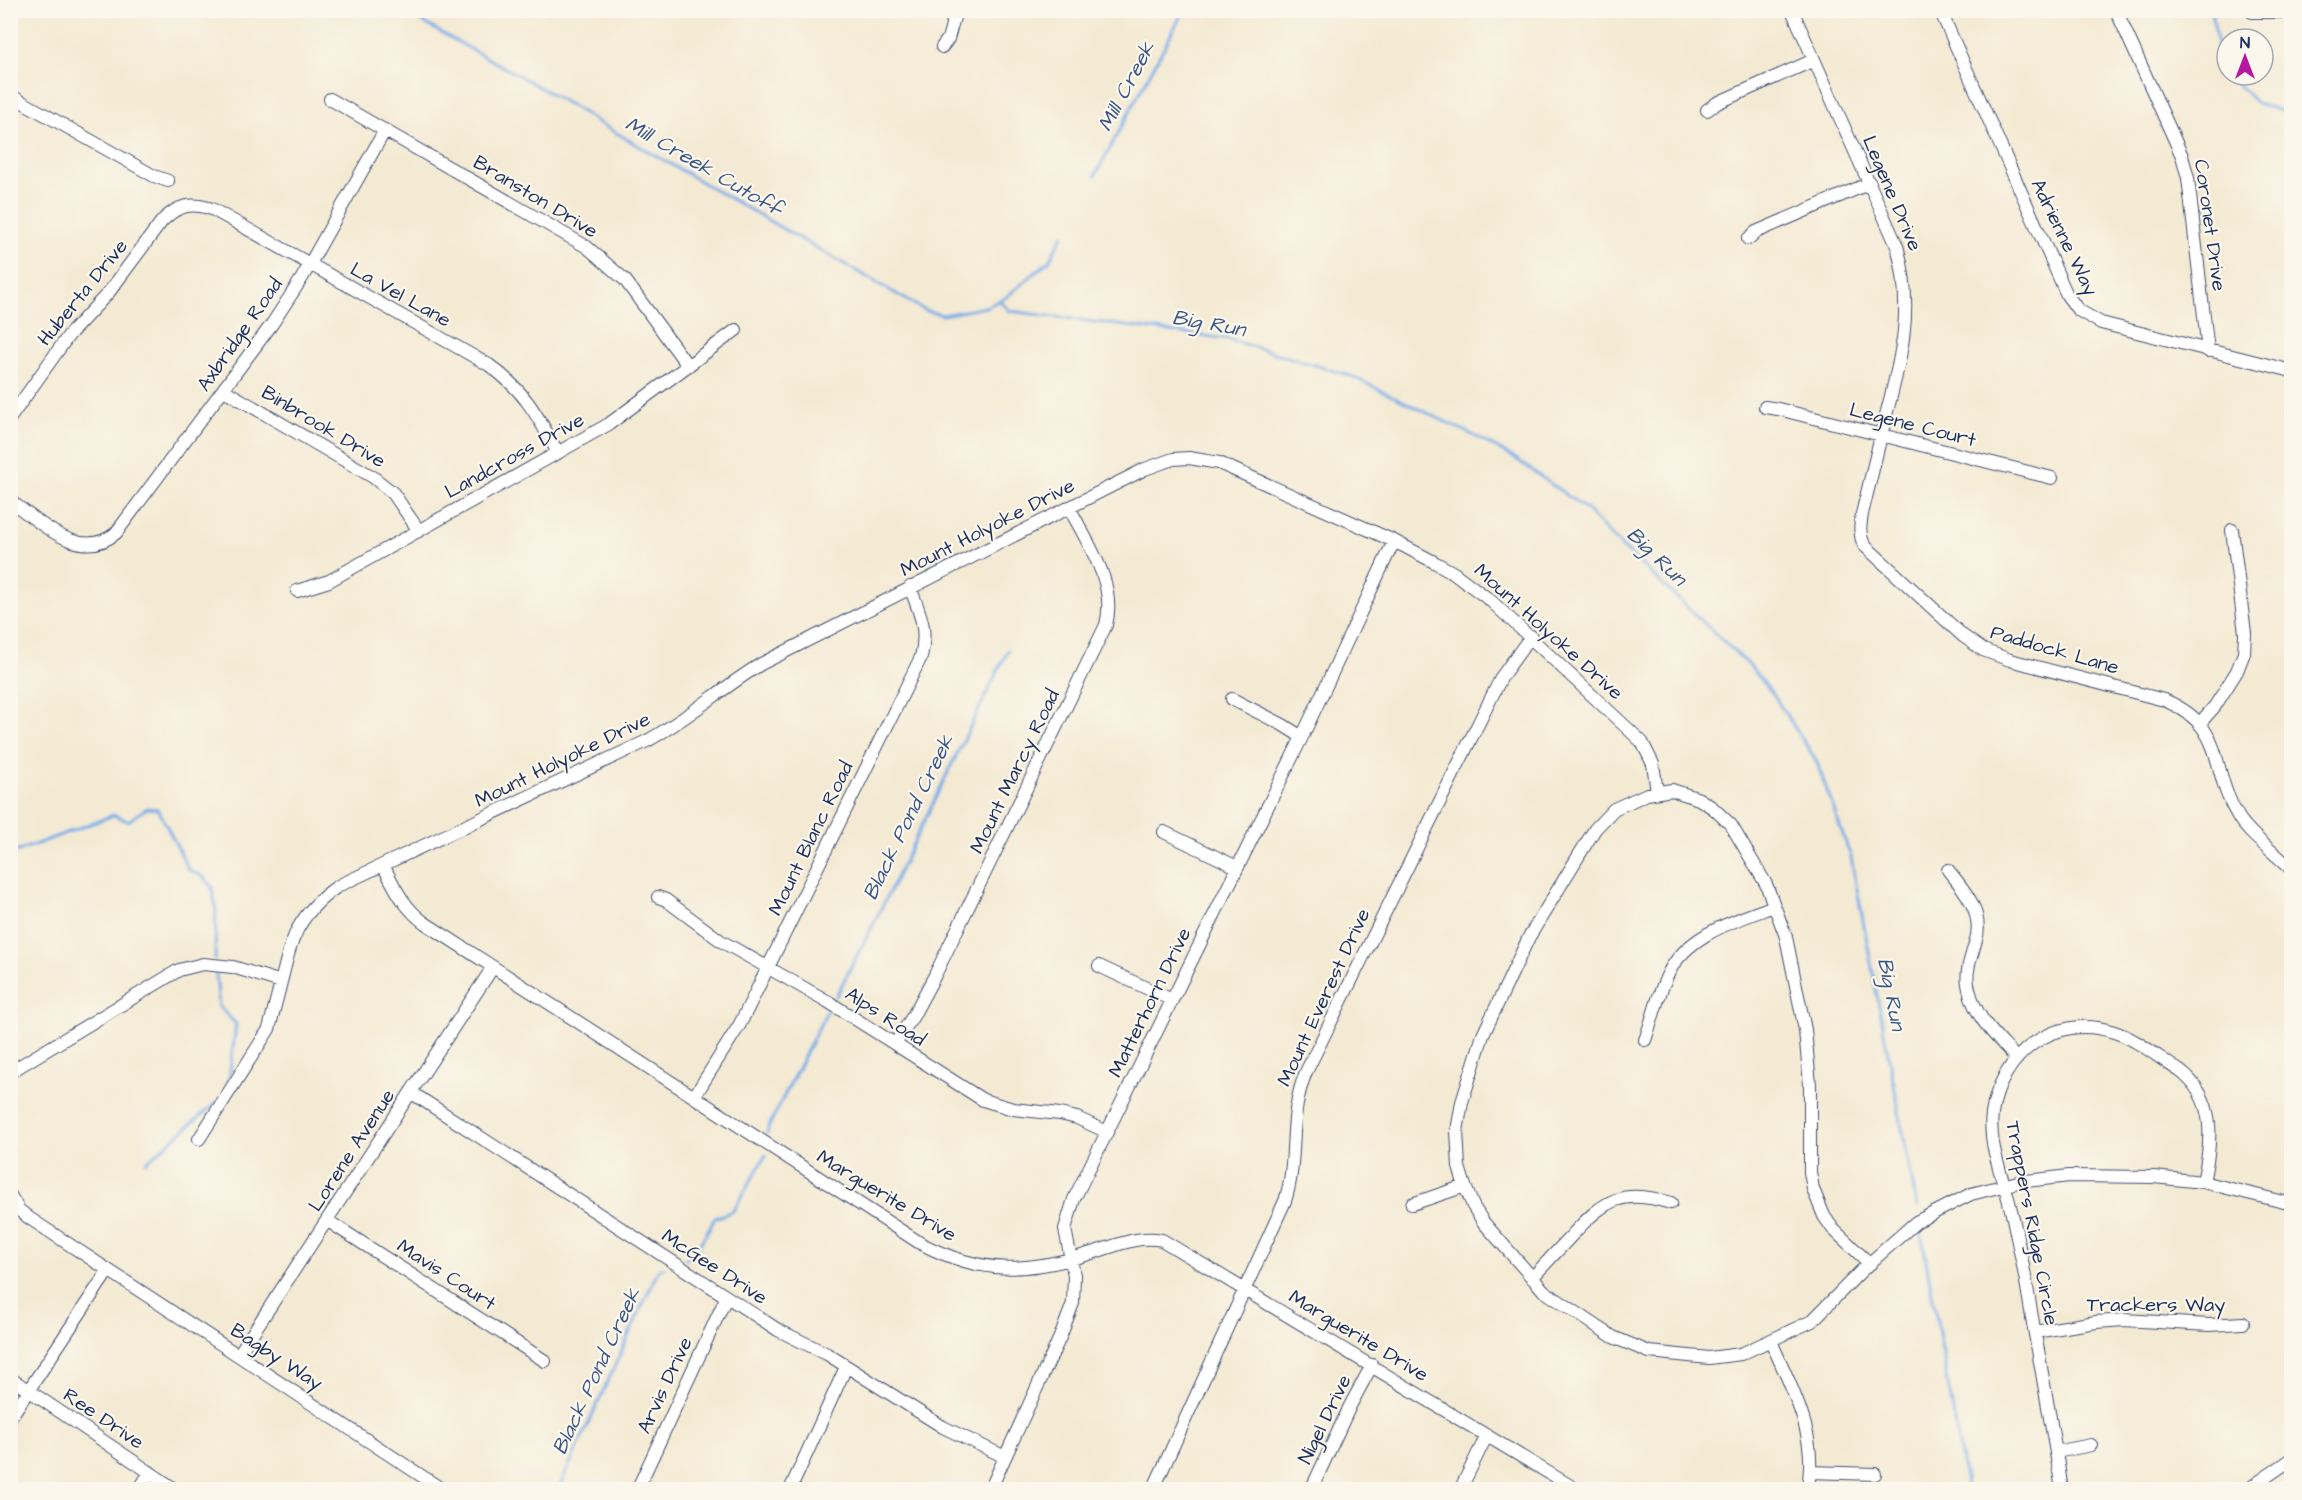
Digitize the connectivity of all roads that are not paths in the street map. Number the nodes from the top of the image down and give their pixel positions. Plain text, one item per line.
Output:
1 (956, 10) edge
2 (1792, 10) edge
3 (1940, 10) edge
4 (2116, 10) edge
5 (2252, 12) edge
6 (2292, 12) edge
7 (942, 46) dead end
8 (1814, 60) junction
9 (10, 95) edge
10 (330, 99) dead end
11 (1707, 110) dead end
12 (386, 130) junction
13 (168, 181) dead end
14 (1870, 183) junction
15 (194, 205) joint
16 (1748, 239) dead end
17 (310, 264) junction
18 (736, 330) dead end
19 (2208, 351) junction
20 (688, 366) junction
21 (2292, 371) edge
22 (224, 390) junction
23 (1765, 407) dead end
24 (10, 418) edge
25 (1881, 436) junction
26 (558, 453) junction
27 (2052, 478) dead end
28 (10, 501) edge
29 (1069, 507) junction
30 (2232, 530) dead end
31 (419, 531) junction
32 (1394, 541) junction
33 (910, 587) junction
34 (297, 591) dead end
35 (1531, 636) junction
36 (1232, 699) dead end
37 (2200, 723) junction
38 (1302, 737) junction
39 (1657, 792) junction
40 (1164, 832) dead end
41 (383, 865) junction
42 (1237, 867) junction
43 (1948, 870) dead end
44 (2292, 870) edge
45 (658, 897) dead end
46 (1774, 906) junction
47 (1099, 966) dead end
48 (493, 967) junction
49 (768, 968) junction
50 (281, 982) junction
51 (1172, 1000) junction
52 (1645, 1040) dead end
53 (895, 1044) junction
54 (2016, 1058) junction
55 (10, 1072) edge
56 (412, 1093) junction
57 (694, 1097) junction
58 (1107, 1132) junction
59 (199, 1139) dead end
60 (2204, 1182) junction
61 (2004, 1184) junction
62 (1464, 1186) junction
63 (10, 1195) edge
64 (1671, 1203) dead end
65 (1412, 1204) dead end
66 (2292, 1204) edge
67 (328, 1221) junction
68 (1071, 1260) junction
69 (1870, 1264) junction
70 (108, 1271) junction
71 (1532, 1278) junction
72 (1245, 1288) junction
73 (726, 1298) junction
74 (2243, 1323) dead end
75 (2035, 1332) junction
76 (1772, 1341) junction
77 (239, 1354) junction
78 (545, 1361) dead end
79 (1372, 1365) junction
80 (846, 1367) junction
81 (10, 1378) edge
82 (29, 1390) junction
83 (10, 1418) edge
84 (1487, 1435) junction
85 (2091, 1445) dead end
86 (2056, 1452) junction
87 (1005, 1457) junction
88 (2292, 1459) edge
89 (150, 1472) junction
90 (1810, 1472) junction
91 (1875, 1474) dead end
92 (139, 1490) edge
93 (176, 1490) edge
94 (443, 1490) edge
95 (637, 1490) edge
96 (790, 1490) edge
97 (990, 1490) edge
98 (1153, 1490) edge
99 (1311, 1490) edge
100 (1460, 1490) edge
101 (1577, 1490) edge
102 (1807, 1490) edge
103 (2062, 1490) edge
104 (2247, 1490) edge

1 - 7 street
2 - 8 street, Legene Drive
3 - 19 street, Adrienne Way
4 - 19 street, Coronet Drive
5 - 6 street
8 - 11 street
8 - 14 street, Legene Drive
9 - 13 street
10 - 12 street, Branston Drive
12 - 17 street, Axbridge Road
12 - 20 street, Branston Drive
14 - 16 street
14 - 25 street, Legene Drive
15 - 17 street, La Vel Lane
15 - 24 street, Huberta Drive
17 - 22 street, Axbridge Road
17 - 26 street, La Vel Lane
18 - 20 street, Landcross Drive
19 - 21 street, Adrienne Way
20 - 26 street, Landcross Drive
22 - 28 street, Axbridge Road
22 - 31 street, Binbrook Drive
23 - 25 street, Legene Court
25 - 27 street, Legene Court
25 - 37 street, Paddock Lane
26 - 31 street, Landcross Drive
29 - 32 street, Mount Holyoke Drive
29 - 33 street, Mount Holyoke Drive
29 - 53 street, Mount Marcy Road
30 - 37 street
31 - 34 street, Landcross Drive
32 - 35 street, Mount Holyoke Drive
32 - 38 street, Matterhorn Drive
33 - 41 street, Mount Holyoke Drive
33 - 49 street, Mount Blanc Road
35 - 39 street, Mount Holyoke Drive
35 - 72 street, Mount Everest Drive
36 - 38 street
37 - 44 street, Paddock Lane
38 - 42 street, Matterhorn Drive
39 - 46 street
39 - 62 street
40 - 42 street
41 - 48 street, Marguerite Drive
41 - 50 street, Mount Holyoke Drive
42 - 51 street, Matterhorn Drive
43 - 54 street
45 - 49 street, Alps Road
46 - 52 street
46 - 69 street
47 - 51 street
48 - 56 street, Lorene Avenue
48 - 57 street, Marguerite Drive
49 - 53 street, Alps Road
49 - 57 street, Mount Blanc Road
50 - 55 street
50 - 59 street, Mount Holyoke Drive
51 - 58 street, Matterhorn Drive
53 - 58 street, Alps Road
54 - 60 street, Trappers Ridge Circle
54 - 61 street, Trappers Ridge Circle
56 - 67 street, Lorene Avenue
56 - 73 street, McGee Drive
57 - 68 street, Marguerite Drive
58 - 68 street, Matterhorn Drive
60 - 61 street
60 - 66 street
61 - 69 street
61 - 75 street, Trappers Ridge Circle
62 - 65 street
62 - 71 street
63 - 70 street, Bagby Way
64 - 71 street
67 - 77 street, Lorene Avenue
67 - 78 street, Mavis Court
68 - 72 street, Marguerite Drive
68 - 87 street, Matterhorn Drive
69 - 76 street
70 - 77 street, Bagby Way
70 - 82 street
71 - 76 street
72 - 79 street, Marguerite Drive
72 - 98 street, Mount Everest Drive
73 - 80 street, McGee Drive
73 - 95 street, Arvis Drive
74 - 75 street, Trackers Way
75 - 86 street, Trappers Ridge Circle
76 - 90 street
77 - 94 street, Bagby Way
79 - 84 street, Marguerite Drive
79 - 99 street, Nigel Drive
80 - 87 street, McGee Drive
80 - 96 street
81 - 82 street, Ree Drive
82 - 83 street
82 - 89 street, Ree Drive
84 - 100 street
84 - 101 street, Marguerite Drive
85 - 86 street
86 - 103 street, Trappers Ridge Circle
87 - 97 street, Matterhorn Drive
88 - 104 street
89 - 92 street
89 - 93 street, Ree Drive
90 - 91 street
90 - 102 street

